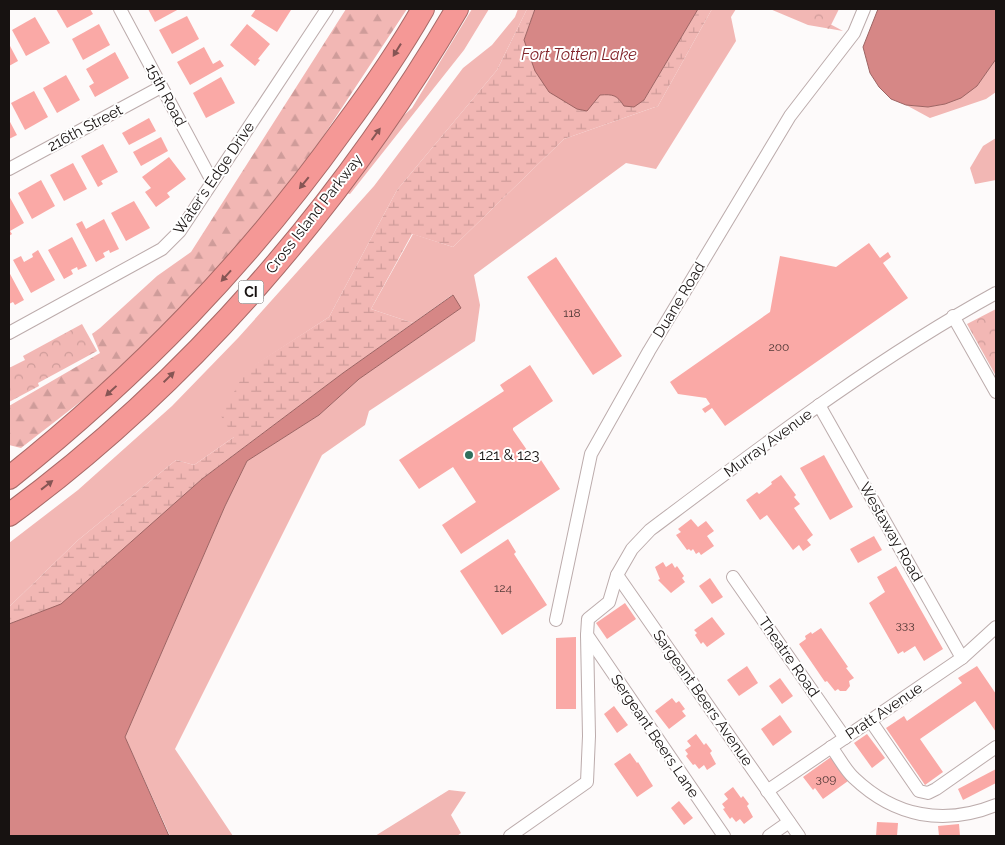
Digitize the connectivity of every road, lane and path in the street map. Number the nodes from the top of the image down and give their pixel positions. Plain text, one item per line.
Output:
1 (120, 9) edge
2 (327, 9) edge
3 (423, 9) edge
4 (457, 9) edge
5 (864, 9) edge
6 (161, 87) junction
7 (9, 169) edge
8 (212, 181) junction
9 (996, 293) edge
10 (953, 316) junction
11 (9, 333) edge
12 (996, 392) edge
13 (819, 405) junction
14 (9, 478) edge
15 (9, 515) edge
16 (617, 575) junction
17 (733, 577) dead end
18 (556, 620) dead end
19 (995, 630) edge
20 (587, 635) junction
21 (962, 658) junction
22 (870, 720) junction
23 (845, 738) junction
24 (832, 747) junction
25 (996, 747) edge
26 (767, 790) junction
27 (996, 805) edge
28 (789, 822) junction
29 (510, 836) edge
30 (724, 836) edge
31 (769, 836) edge
32 (799, 836) edge

1 - 6 street, 15th Road
2 - 8 street, Water's Edge Drive
3 -> 14 highway, Cross Island Parkway / CI
15 -> 4 highway, Cross Island Parkway / CI
5 - 18 street, Duane Road
6 - 7 street, 216th Street
6 - 8 street, 15th Road
8 - 11 street, Water's Edge Drive
9 - 10 street, Murray Avenue
10 - 12 street
10 - 13 street, Murray Avenue
13 - 16 street, Murray Avenue
13 - 21 street, Westaway Road
16 - 20 street, Murray Avenue
16 - 26 street, Sargeant Beers Avenue
17 - 23 street, Theatre Road
19 - 21 street, Pratt Avenue
20 - 29 street
20 - 30 street, Sergeant Beers Lane
21 - 22 street, Pratt Avenue
22 - 23 street, Pratt Avenue
22 - 25 street
23 - 24 street, Pratt Avenue
24 - 26 street, Pratt Avenue
24 - 27 street
26 - 28 street, Sargeant Beers Avenue
28 - 31 street
28 - 32 street, Sargeant Beers Avenue

